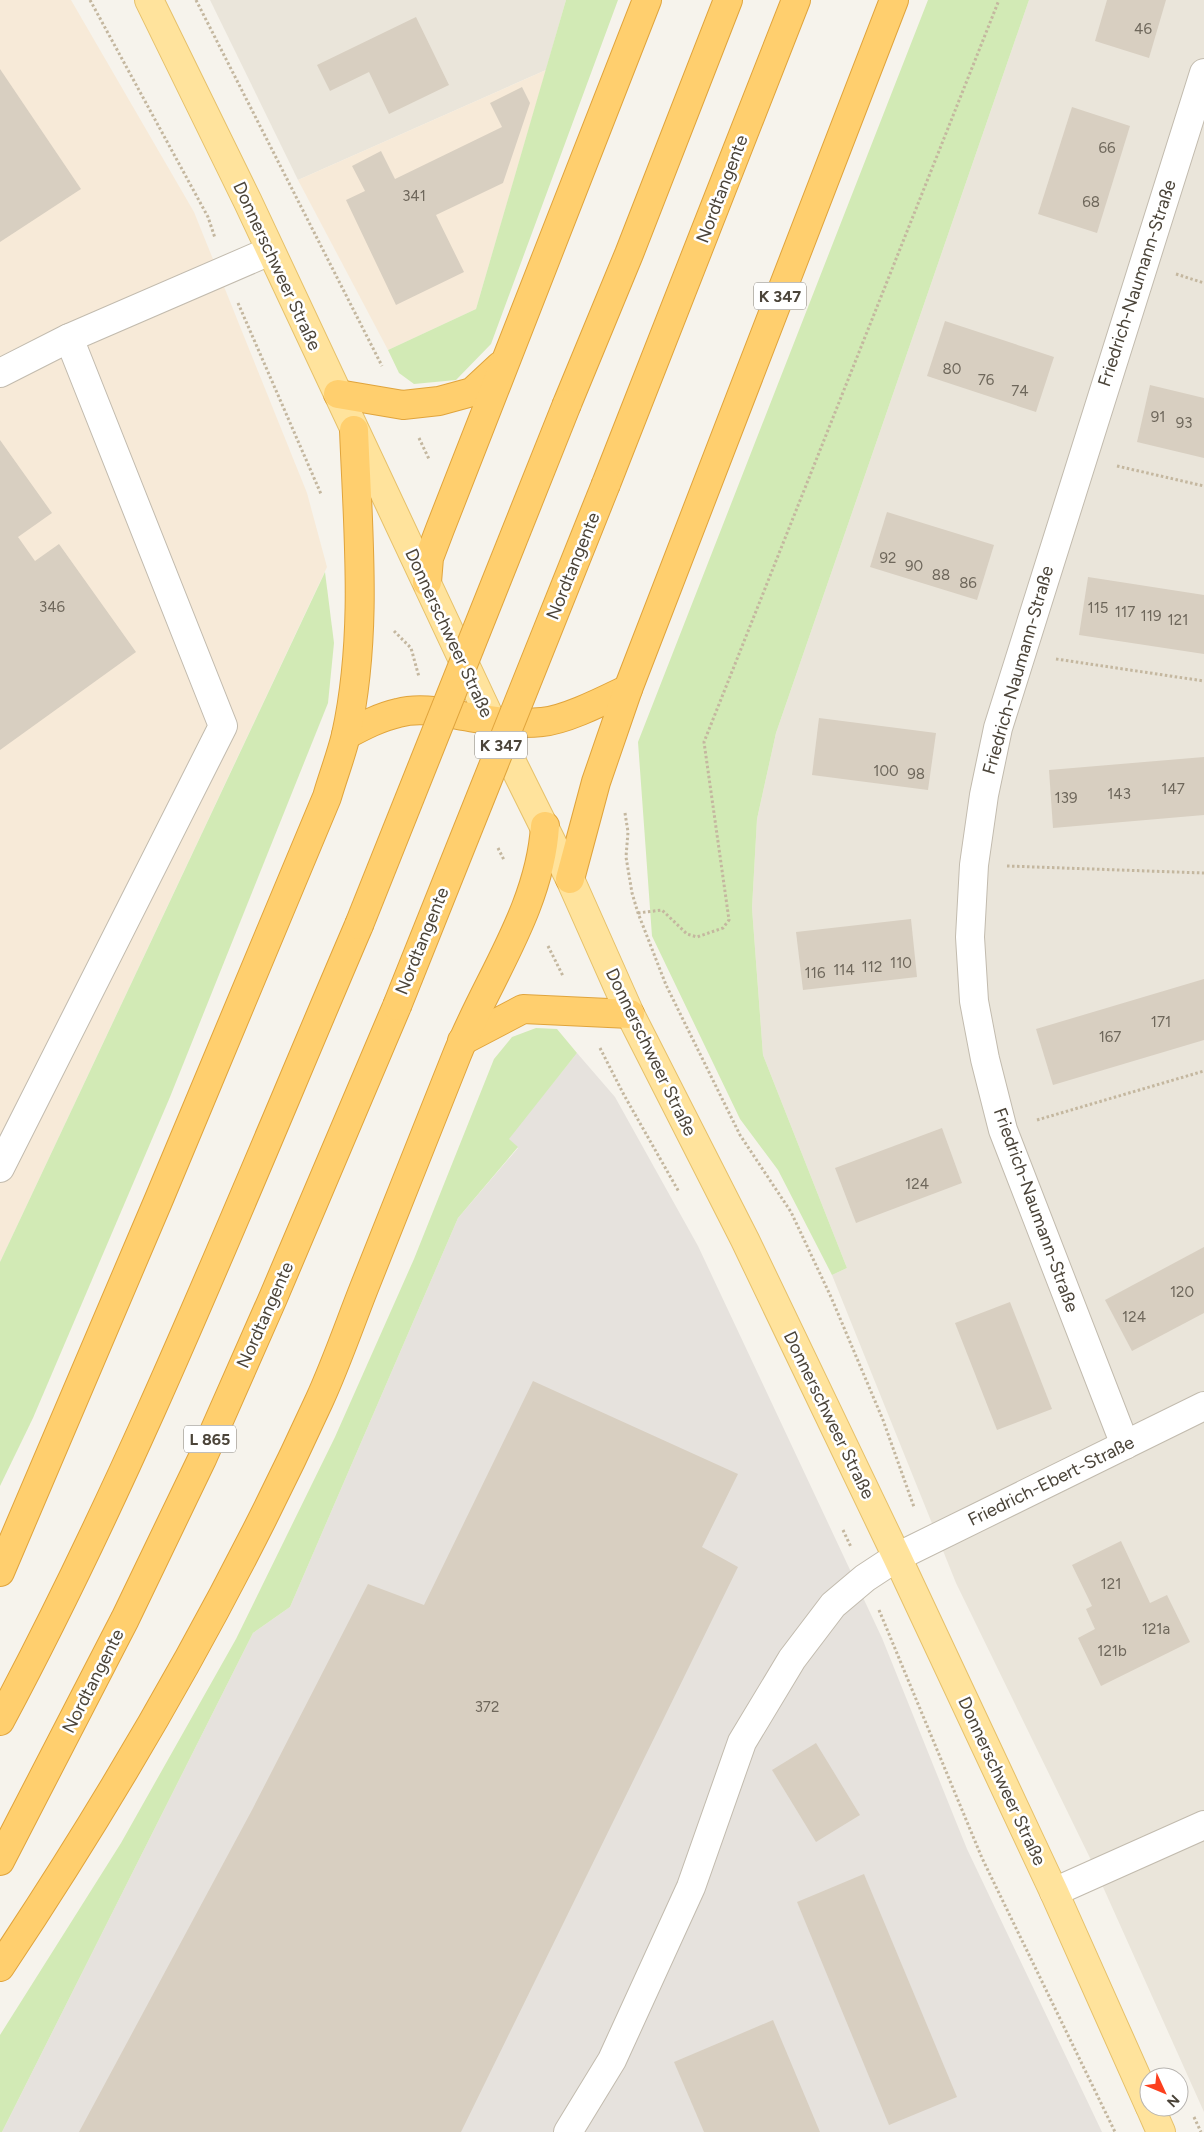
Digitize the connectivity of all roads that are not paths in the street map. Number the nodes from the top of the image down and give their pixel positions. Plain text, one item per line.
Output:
1 (149, 0) edge
2 (647, 0) edge
3 (728, 0) edge
4 (796, 0) edge
5 (894, 0) edge
6 (1204, 73) edge
7 (270, 251) junction
8 (69, 338) junction
9 (503, 364) junction
10 (0, 373) edge
11 (338, 394) junction
12 (354, 430) junction
13 (426, 582) junction
14 (628, 690) junction
15 (491, 720) junction
16 (346, 735) junction
17 (545, 826) junction
18 (570, 879) junction
19 (397, 1006) joint
20 (630, 1014) junction
21 (462, 1041) junction
22 (0, 1168) edge
23 (1204, 1406) edge
24 (1125, 1445) junction
25 (897, 1557) junction
26 (0, 1572) edge
27 (0, 1721) edge
28 (1204, 1825) edge
29 (0, 1861) edge
30 (1054, 1892) junction
31 (0, 1967) edge
32 (1139, 2081) edge
33 (1155, 2117) edge
34 (568, 2132) edge
35 (1161, 2132) edge

1 - 7 main road, Donnerschweer Straße
2 - 9 highway
3 - 27 highway, bridge
4 - 19 highway, Nordtangente / K 347, bridge
5 - 14 highway, K 347
6 - 24 street, Friedrich-Naumann-Straße
7 - 8 street
7 - 11 main road, Donnerschweer Straße
8 - 10 street
8 - 22 street
9 - 11 highway
9 - 13 highway
11 - 12 main road, Donnerschweer Straße
12 - 13 main road, Donnerschweer Straße
12 - 16 highway
13 - 15 main road, Donnerschweer Straße
14 - 15 highway, K 347
14 - 18 highway, K 347
15 - 16 highway
15 - 17 main road, Donnerschweer Straße
16 - 26 highway
17 - 18 main road, Donnerschweer Straße
17 - 21 highway
18 - 20 main road, Donnerschweer Straße
19 - 29 highway, Nordtangente / L 865
20 - 21 highway
20 - 25 main road, Donnerschweer Straße
21 - 31 highway
23 - 24 street, Friedrich-Ebert-Straße
24 - 25 street, Friedrich-Ebert-Straße
25 - 30 main road, Donnerschweer Straße
25 - 34 street, Friedrich-Ebert-Straße
28 - 30 street
30 - 32 main road, Donnerschweer Straße
33 - 35 main road, Donnerschweer Straße

